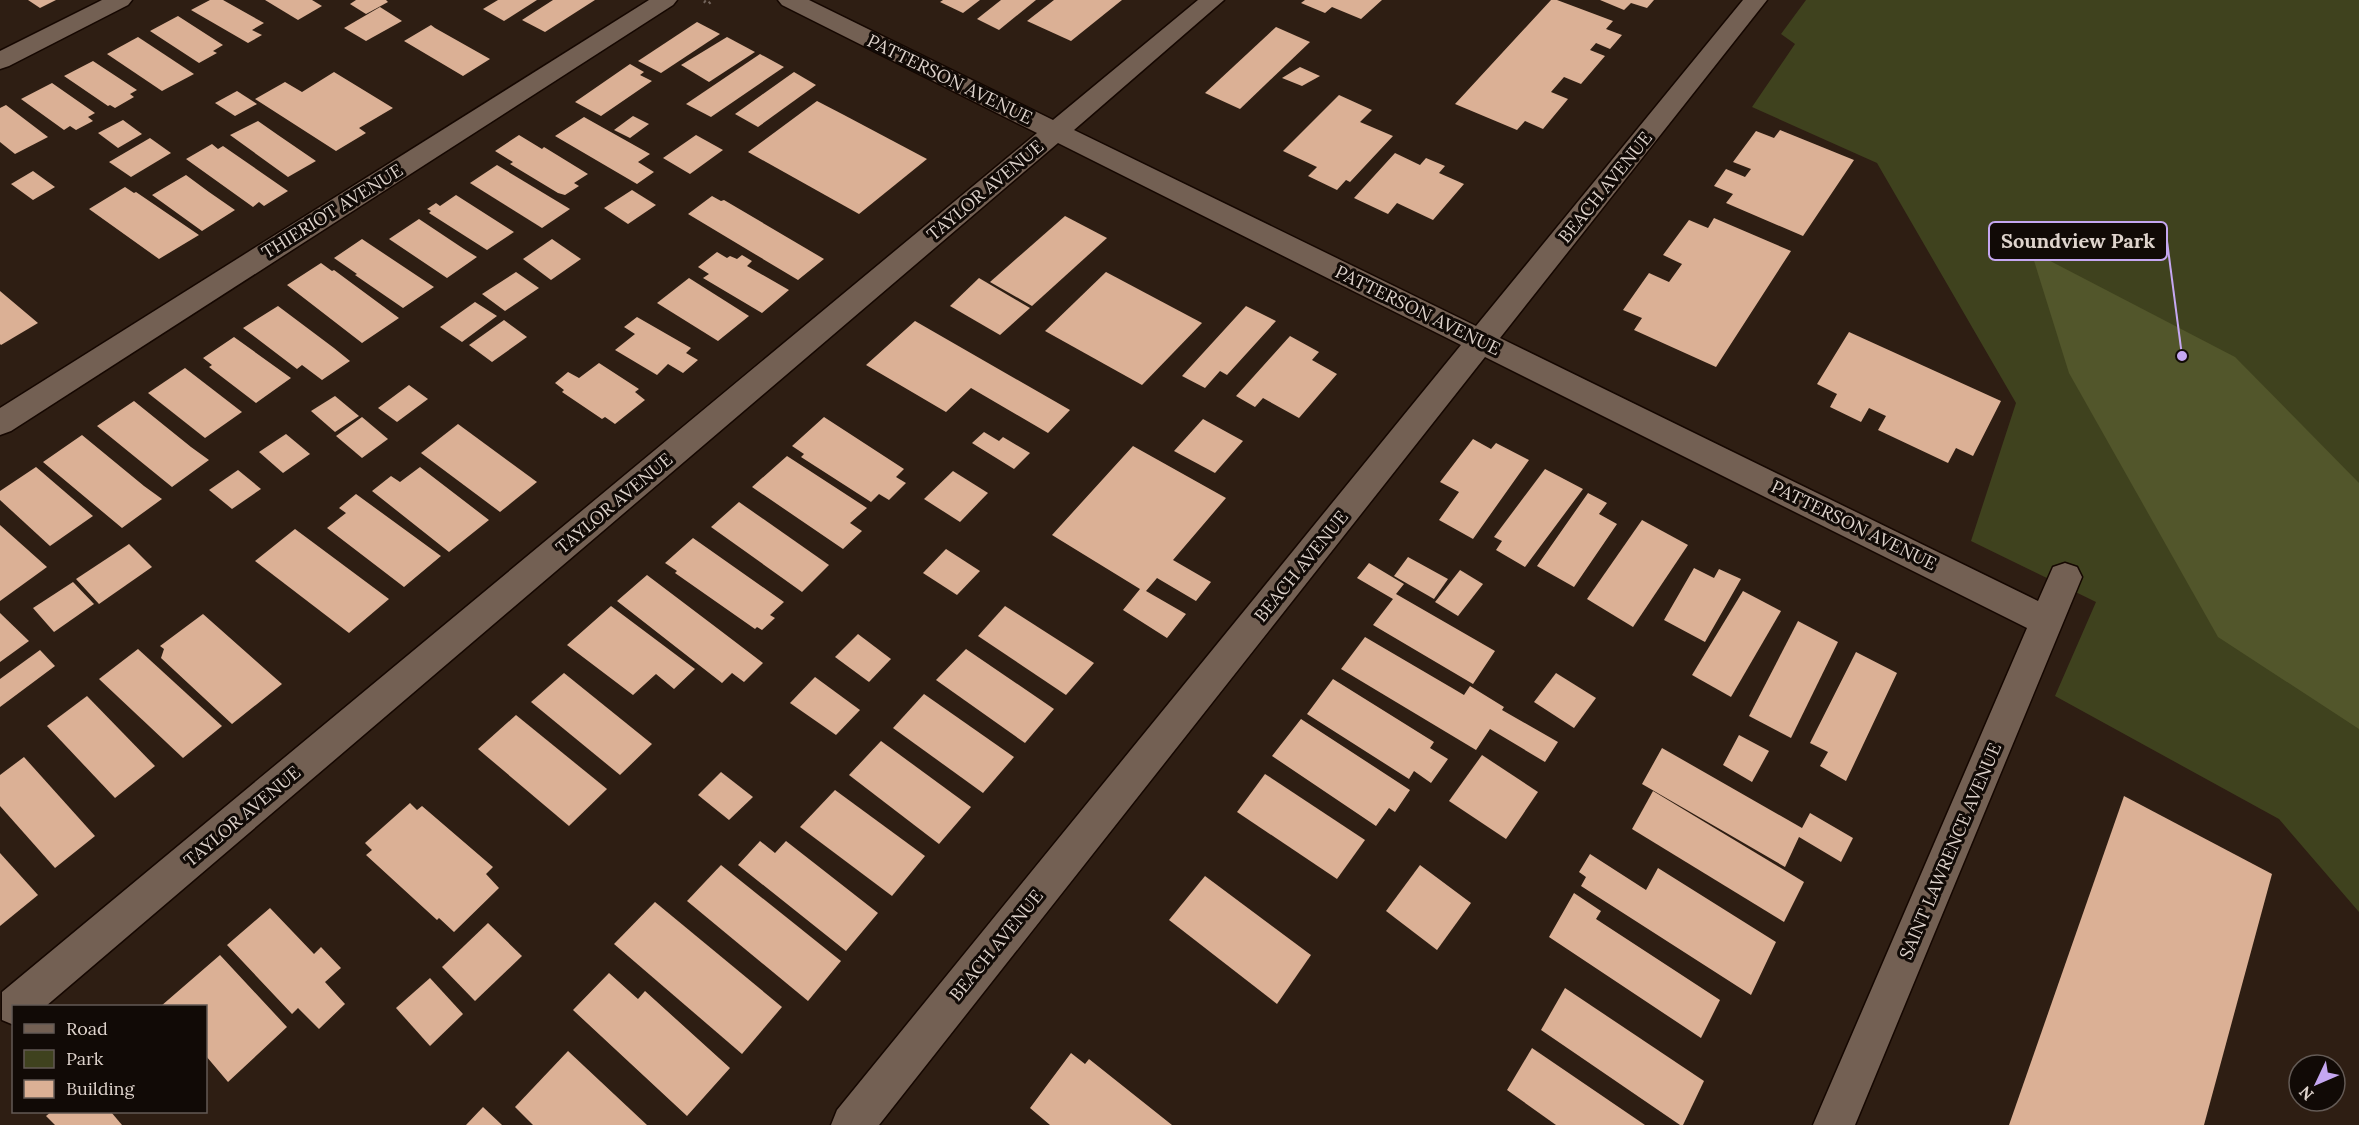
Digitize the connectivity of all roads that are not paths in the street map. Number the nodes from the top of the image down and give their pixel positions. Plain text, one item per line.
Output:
1 (120, 0) edge
2 (665, 0) edge
3 (789, 0) edge
4 (1212, 0) edge
5 (1752, 4) edge
6 (0, 61) edge
7 (1056, 130) junction
8 (1481, 342) junction
9 (0, 423) edge
10 (2065, 577) dead end
11 (2046, 621) junction
12 (19, 1005) edge
13 (12, 1010) edge
14 (0, 1020) edge
15 (852, 1125) edge
16 (1834, 1125) edge

1 - 6 street
2 - 9 street, THIERIOT AVENUE
3 - 7 street, PATTERSON AVENUE
4 - 7 street, TAYLOR AVENUE
5 - 8 street, BEACH AVENUE
7 - 8 street, PATTERSON AVENUE
7 - 12 street, TAYLOR AVENUE
8 - 11 street, PATTERSON AVENUE
8 - 15 street, BEACH AVENUE
10 - 11 street, SAINT LAWRENCE AVENUE
11 - 16 street, SAINT LAWRENCE AVENUE
13 - 14 street, TAYLOR AVENUE

